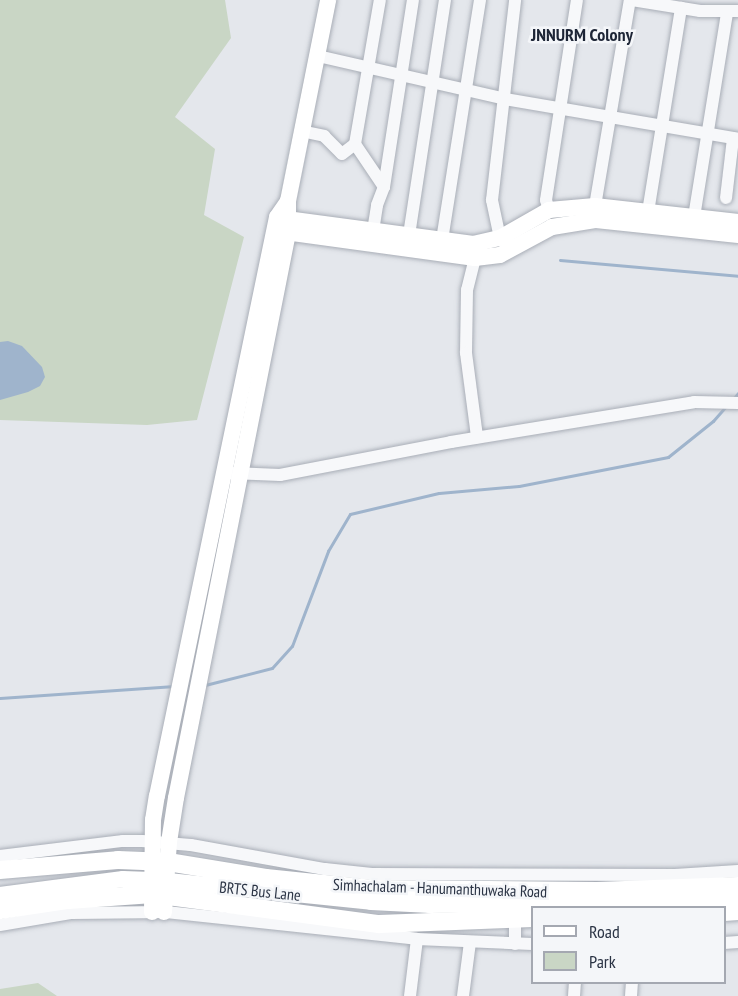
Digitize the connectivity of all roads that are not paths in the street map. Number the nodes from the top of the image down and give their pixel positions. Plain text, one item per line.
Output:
1 (328, 0) edge
2 (380, 0) edge
3 (413, 0) edge
4 (446, 0) edge
5 (480, 0) edge
6 (515, 0) edge
7 (577, 0) edge
8 (631, 0) edge
9 (681, 8) junction
10 (732, 12) edge
11 (318, 57) junction
12 (369, 68) junction
13 (400, 76) junction
14 (430, 83) junction
15 (464, 91) junction
16 (505, 99) junction
17 (559, 109) junction
18 (610, 118) junction
19 (661, 126) junction
20 (301, 131) junction
21 (709, 135) junction
22 (736, 139) edge
23 (355, 144) junction
24 (384, 187) junction
25 (726, 198) dead end
26 (595, 206) junction
27 (549, 210) junction
28 (648, 212) junction
29 (738, 222) edge
30 (693, 224) junction
31 (282, 225) junction
32 (373, 231) junction
33 (738, 235) edge
34 (409, 236) junction
35 (500, 238) junction
36 (442, 240) junction
37 (475, 258) junction
38 (734, 402) edge
39 (477, 438) junction
40 (232, 473) junction
41 (162, 842) junction
42 (0, 856) edge
43 (160, 861) junction
44 (0, 870) edge
45 (738, 871) edge
46 (738, 886) edge
47 (0, 895) edge
48 (159, 895) junction
49 (738, 900) edge
50 (0, 910) edge
51 (524, 918) edge
52 (0, 925) edge
53 (417, 939) junction
54 (470, 942) junction
55 (515, 944) junction
56 (531, 944) edge
57 (410, 996) edge
58 (463, 996) edge

1 - 11 street
2 - 12 street
3 - 13 street
4 - 14 street
5 - 15 street
6 - 16 street
7 - 17 street
8 - 9 street
8 - 18 street
9 - 10 street
9 - 19 street
10 - 21 street
11 - 12 street
11 - 20 street
12 - 13 street
12 - 23 street
13 - 14 street
13 - 24 street
14 - 15 street
14 - 34 street
15 - 16 street
15 - 36 street
16 - 17 street
16 - 35 street
17 - 18 street
17 - 27 street
18 - 19 street
18 - 26 street
19 - 21 street
19 - 28 street
20 - 23 street
20 - 31 street
21 - 22 street
21 - 30 street
22 - 25 street
23 - 24 street
24 - 32 street
26 - 27 street
26 - 28 street
27 - 35 street
28 - 30 street
29 - 30 street
30 - 33 street
30 - 37 street
31 - 32 street
31 - 37 street
31 - 40 street
32 - 34 street
34 - 36 street
35 - 36 street
37 - 39 street
38 - 39 street
39 - 40 street
40 - 41 street
40 - 41 street
41 - 42 street
41 - 43 street
41 - 45 street
43 - 44 main road, Simhachalam - Hanumanthuwaka Road
43 - 46 main road, Simhachalam - Hanumanthuwaka Road
43 - 48 street
47 - 48 street, BRTS Bus Lane
48 - 49 street, BRTS Bus Lane
48 - 50 main road, Simhachalam - Hanumanthuwaka Road
48 - 51 main road, Simhachalam - Hanumanthuwaka Road
48 - 52 street
48 - 53 street
51 - 55 street
53 - 54 street
53 - 57 street
54 - 55 street
54 - 58 street
55 - 56 street

